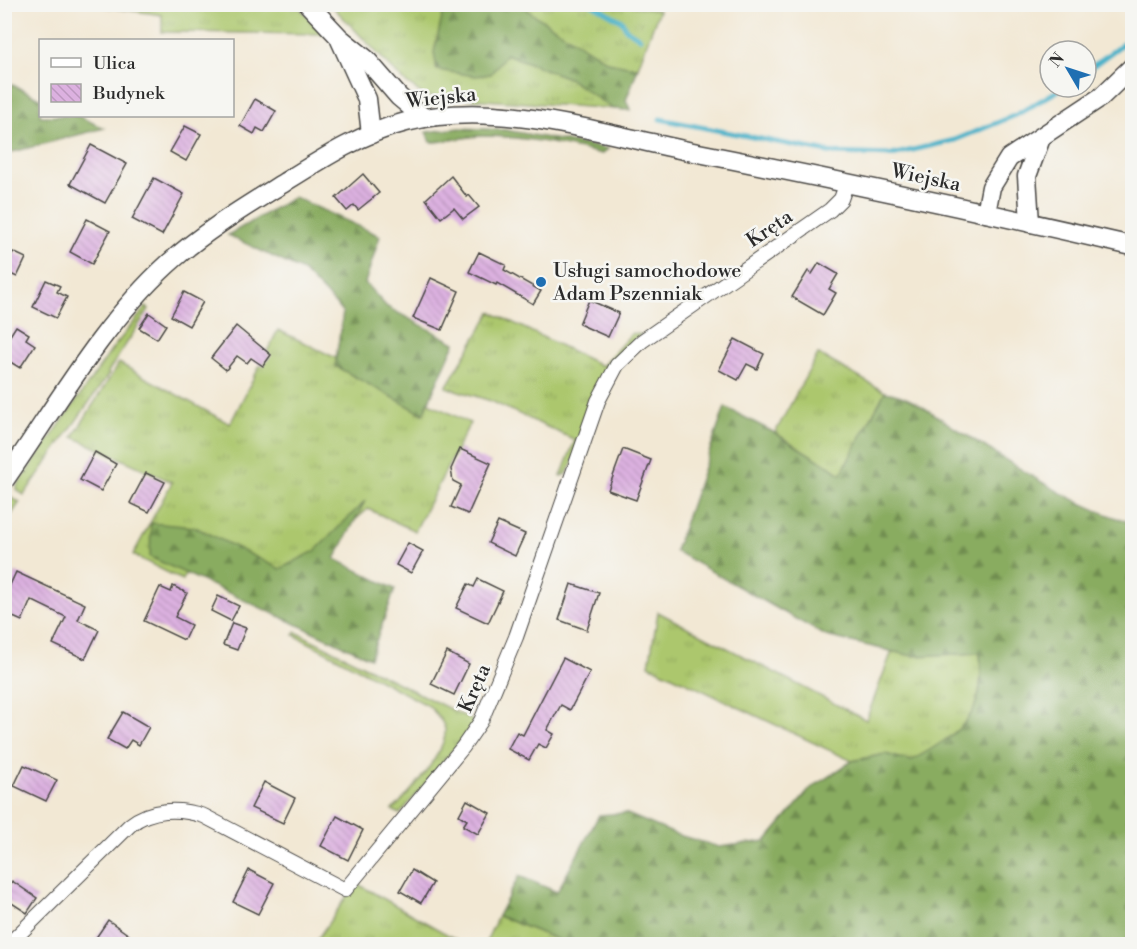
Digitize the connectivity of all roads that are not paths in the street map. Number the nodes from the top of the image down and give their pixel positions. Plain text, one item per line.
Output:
1 (308, 4) edge
2 (340, 38) junction
3 (1132, 68) edge
4 (424, 118) junction
5 (371, 134) junction
6 (1041, 138) junction
7 (847, 182) junction
8 (986, 213) junction
9 (1030, 223) junction
10 (1132, 246) edge
11 (4, 481) edge
12 (9, 945) edge

1 - 2 street
2 - 4 street
2 - 5 street
3 - 6 street
4 - 5 street, Wiejska
4 - 7 street, Wiejska
5 - 11 street, Wiejska
6 - 8 street
6 - 9 street
7 - 8 street, Wiejska
7 - 12 street, Kręta
8 - 9 street, Wiejska
9 - 10 street, Wiejska

